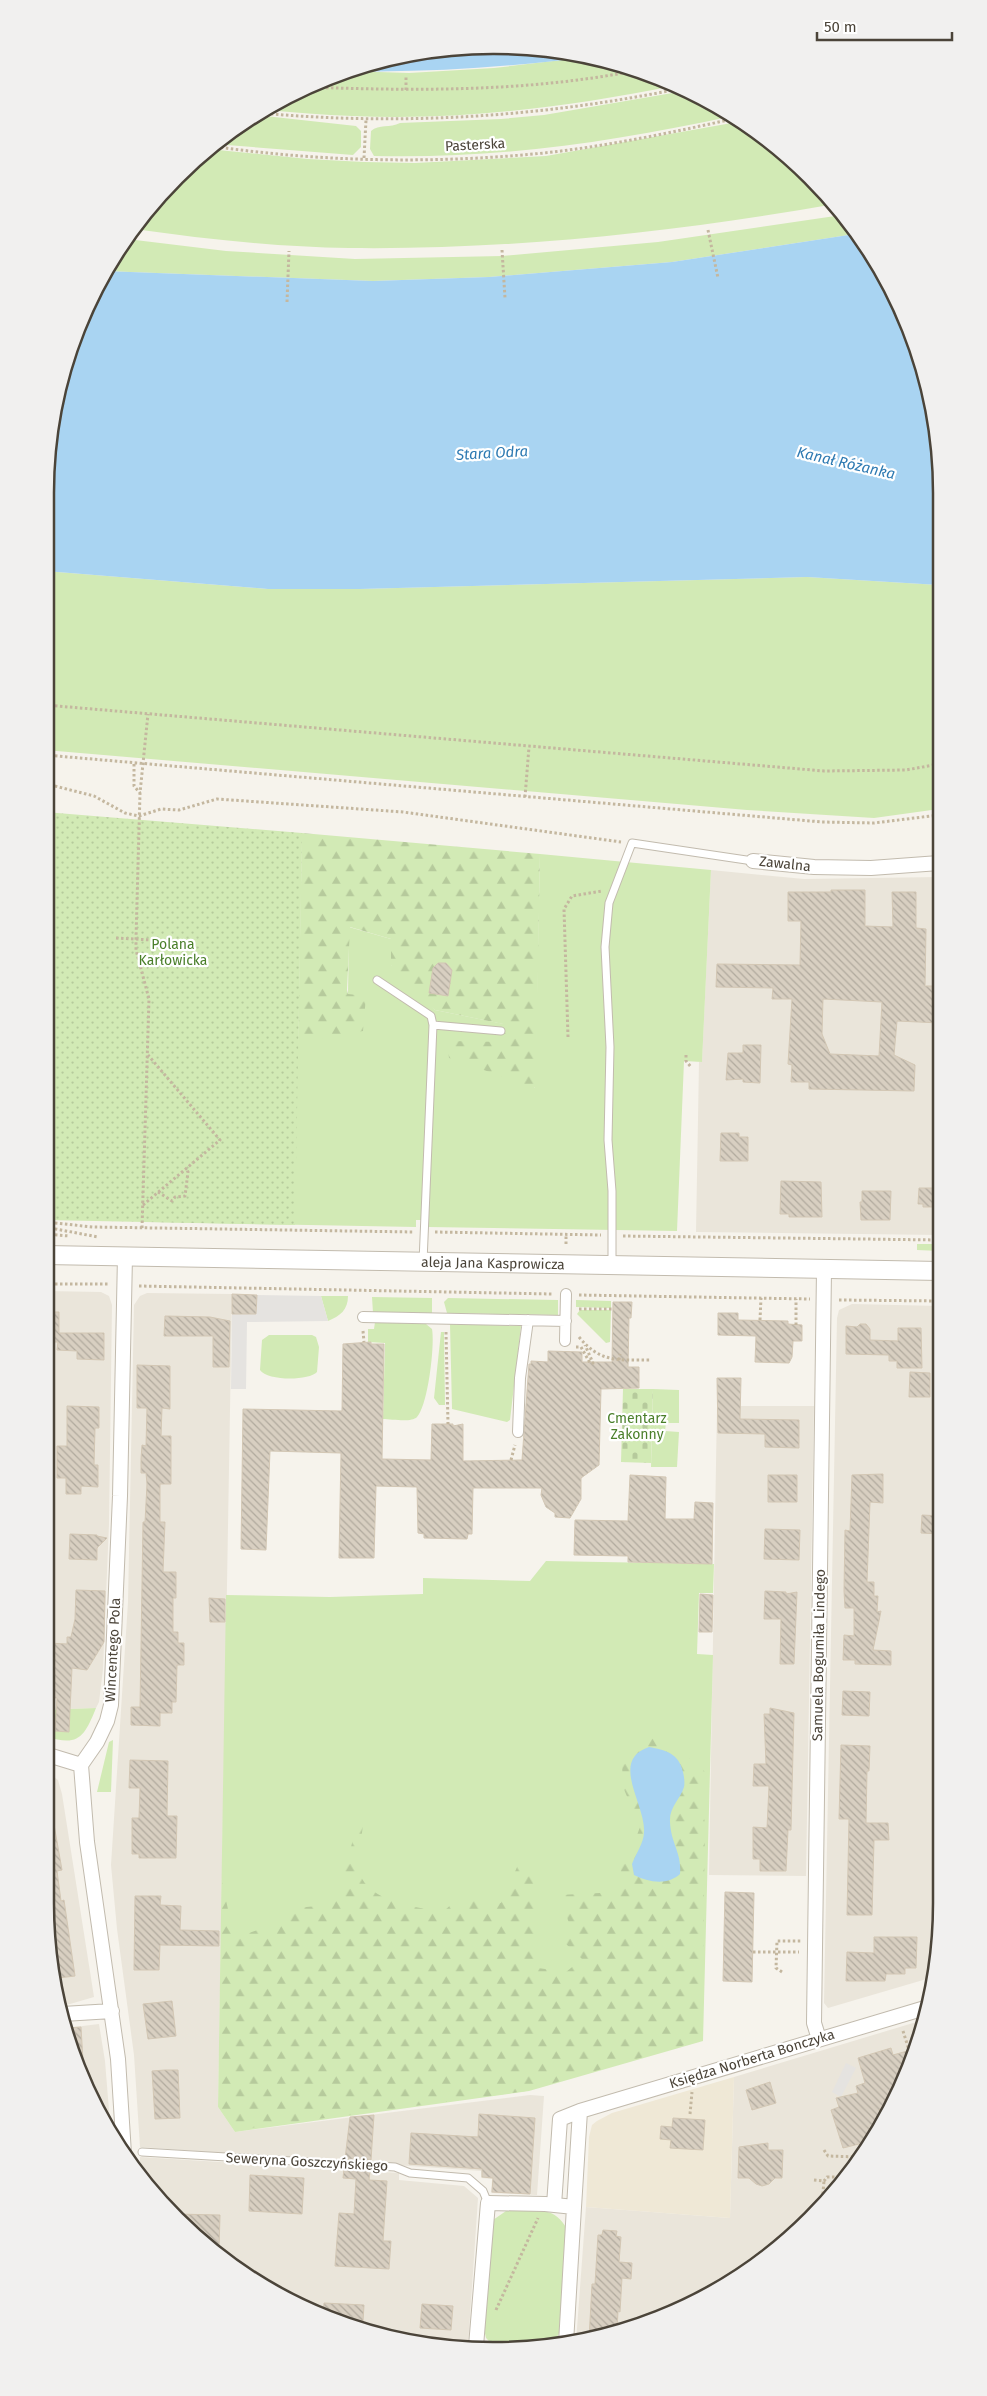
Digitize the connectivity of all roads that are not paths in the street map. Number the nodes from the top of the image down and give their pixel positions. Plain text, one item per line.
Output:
1 (753, 861) joint
2 (933, 864) edge
3 (377, 980) dead end
4 (433, 1025) junction
5 (501, 1031) dead end
6 (54, 1255) edge
7 (125, 1256) junction
8 (423, 1263) junction
9 (612, 1266) junction
10 (824, 1270) junction
11 (933, 1272) edge
12 (566, 1294) road end
13 (363, 1317) dead end
14 (528, 1320) junction
15 (566, 1321) junction
16 (565, 1341) dead end
17 (518, 1432) dead end
18 (54, 1757) edge
19 (81, 1766) junction
20 (112, 2010) junction
21 (920, 2010) edge
22 (68, 2014) edge
23 (819, 2039) junction
24 (580, 2111) junction
25 (123, 2139) edge
26 (142, 2152) dead end
27 (488, 2203) junction
28 (549, 2204) junction
29 (574, 2207) junction
30 (566, 2336) edge
31 (477, 2341) edge

1 - 2 street, Zawalna
1 - 9 lane, Zawalna
3 - 4 lane
4 - 5 lane
4 - 8 lane
6 - 7 street, aleja Jana Kasprowicza
7 - 8 street, aleja Jana Kasprowicza
7 - 19 street, Wincentego Pola
8 - 9 street, aleja Jana Kasprowicza
9 - 10 street, aleja Jana Kasprowicza
10 - 11 street, aleja Jana Kasprowicza
10 - 23 street, Samuela Bogumiła Lindego
12 - 15 street
13 - 14 street
14 - 15 street
14 - 17 street
15 - 16 street
18 - 19 street
19 - 20 street
20 - 22 street
20 - 25 street
21 - 23 street, Księdza Norberta Bonczyka
23 - 24 street, Księdza Norberta Bonczyka
24 - 28 street, Księdza Norberta Bonczyka
24 - 29 street
26 - 27 lane, Seweryna Goszczyńskiego
27 - 28 street
27 - 31 street
28 - 29 street
29 - 30 street

